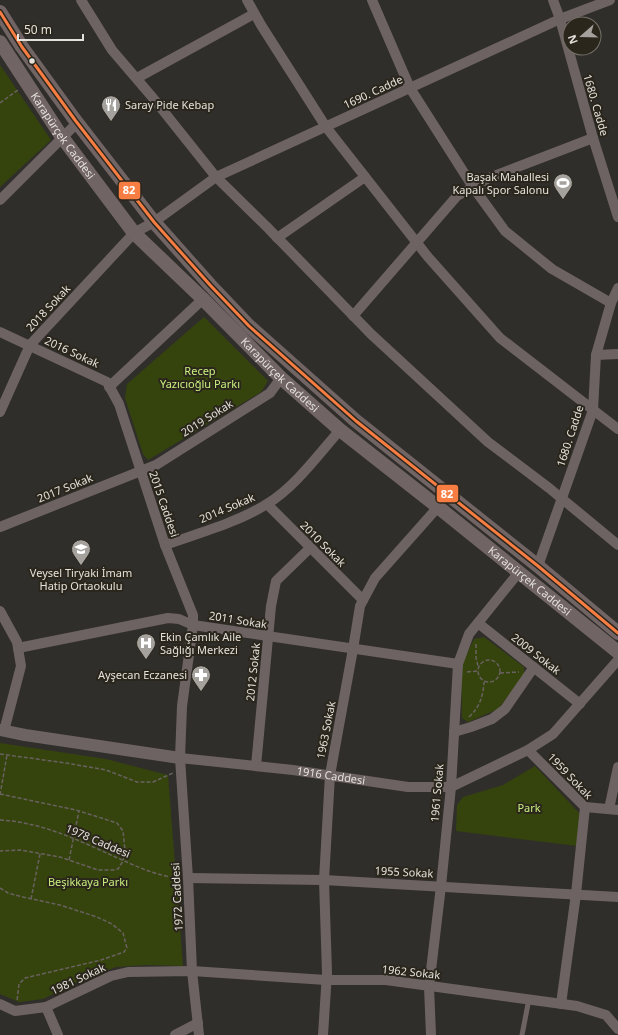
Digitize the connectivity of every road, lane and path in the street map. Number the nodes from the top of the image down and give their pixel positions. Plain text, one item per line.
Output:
1 (81, 0) edge
2 (247, 0) edge
3 (553, 0) edge
4 (610, 0) edge
5 (376, 1) edge
6 (0, 12) edge
7 (254, 14) junction
8 (560, 20) junction
9 (0, 42) edge
10 (136, 78) junction
11 (27, 83) junction
12 (410, 88) junction
13 (0, 103) edge
14 (77, 122) junction
15 (326, 127) junction
16 (62, 137) junction
17 (593, 138) junction
18 (216, 177) junction
19 (365, 177) junction
20 (473, 187) junction
21 (0, 200) edge
22 (618, 217) edge
23 (154, 222) junction
24 (134, 233) junction
25 (277, 238) junction
26 (417, 242) junction
27 (618, 288) edge
28 (203, 299) junction
29 (610, 303) junction
30 (354, 316) junction
31 (0, 332) edge
32 (30, 346) junction
33 (618, 354) edge
34 (596, 355) junction
35 (281, 378) junction
36 (109, 387) junction
37 (1, 408) edge
38 (592, 410) junction
39 (618, 429) edge
40 (340, 430) junction
41 (140, 471) junction
42 (562, 499) junction
43 (267, 504) junction
44 (438, 507) junction
45 (0, 527) edge
46 (165, 544) junction
47 (618, 545) edge
48 (310, 548) junction
49 (538, 566) junction
50 (519, 572) junction
51 (363, 600) junction
52 (0, 611) edge
53 (478, 623) junction
54 (194, 625) junction
55 (618, 633) edge
56 (268, 637) junction
57 (18, 648) junction
58 (353, 649) junction
59 (618, 652) edge
60 (618, 660) edge
61 (458, 664) junction
62 (478, 666) junction
63 (532, 670) junction
64 (500, 673) junction
65 (484, 682) junction
66 (580, 704) junction
67 (454, 729) junction
68 (2, 730) edge
69 (528, 750) junction
70 (0, 754) edge
71 (7, 755) junction
72 (180, 764) junction
73 (256, 766) junction
74 (618, 767) edge
75 (330, 776) junction
76 (451, 787) junction
77 (0, 794) edge
78 (585, 807) junction
79 (614, 809) edge
80 (79, 811) junction
81 (0, 820) edge
82 (73, 838) junction
83 (0, 851) edge
84 (40, 854) junction
85 (69, 860) junction
86 (123, 860) junction
87 (188, 878) junction
88 (324, 880) junction
89 (441, 886) junction
90 (0, 888) edge
91 (576, 894) junction
92 (618, 897) edge
93 (31, 899) junction
94 (192, 971) junction
95 (326, 980) junction
96 (429, 986) junction
97 (528, 999) junction
98 (0, 1004) edge
99 (561, 1004) junction
100 (46, 1007) junction
101 (15, 1011) junction
102 (198, 1023) junction
103 (618, 1029) edge
104 (58, 1035) edge
105 (175, 1035) edge
106 (199, 1035) edge
107 (323, 1035) edge
108 (431, 1035) edge
109 (522, 1035) edge

1 - 10 street
2 - 7 street
3 - 8 street, 1680. Cadde
4 - 8 street, 1690. Cadde
5 - 12 street
6 - 14 main road, Karapürçek Caddesi
7 - 10 street
7 - 15 street
8 - 12 street, 1690. Cadde
8 - 17 street, 1680. Cadde
9 - 11 main road, Karapürçek Caddesi
10 - 18 street
11 - 13 path
11 - 16 main road, Karapürçek Caddesi
12 - 15 street, 1690. Cadde
12 - 20 street
14 - 16 street
14 - 23 main road, Karapürçek Caddesi
15 - 18 street, 1690. Cadde
15 - 19 street
16 - 21 street
16 - 24 main road, Karapürçek Caddesi
17 - 20 street
17 - 22 street, 1680. Cadde
18 - 23 street, 1690. Cadde
18 - 25 street
19 - 25 street
19 - 26 street
20 - 26 street
20 - 29 street
23 - 24 street, 2018 Sokak
23 - 49 main road, Karapürçek Caddesi
24 - 28 main road, Karapürçek Caddesi
24 - 32 street, 2018 Sokak
25 - 30 street
26 - 30 street
26 - 38 street
27 - 29 street, 1680. Cadde
28 - 35 main road, Karapürçek Caddesi
28 - 36 street
29 - 34 street, 1680. Cadde
30 - 42 street
31 - 32 street, 2016 Sokak
32 - 36 street, 2016 Sokak
32 - 37 street, 2018 Sokak
33 - 34 street
34 - 38 street, 1680. Cadde
35 - 40 main road, Karapürçek Caddesi
35 - 41 street, 2019 Sokak
36 - 41 street, 2015 Caddesi
38 - 39 street
38 - 42 street, 1680. Cadde
40 - 43 street, 2014 Sokak
40 - 44 main road, Karapürçek Caddesi
41 - 45 street, 2017 Sokak
41 - 46 street, 2015 Caddesi
42 - 47 street
42 - 49 street, 1680. Cadde
43 - 46 street, 2014 Sokak
43 - 48 street, 2010 Sokak
44 - 50 main road, Karapürçek Caddesi
44 - 51 street, 1963 Sokak
46 - 54 street, 2015 Caddesi
48 - 51 street, 2010 Sokak
48 - 56 street, 2012 Sokak
49 - 55 main road, Karapürçek Caddesi
50 - 53 street, 1961 Sokak
50 - 59 main road, Karapürçek Caddesi
51 - 58 street, 1963 Sokak
52 - 57 street
53 - 61 street, 1961 Sokak
53 - 62 path
53 - 63 street, 2009 Sokak
54 - 56 street, 2011 Sokak
54 - 57 street, 2011 Sokak
54 - 72 street, 2015 Caddesi
56 - 58 street, 2011 Sokak
56 - 73 street, 2012 Sokak
57 - 68 street
58 - 61 street, 2011 Sokak
58 - 75 street, 1963 Sokak
60 - 66 street, 1916 Caddesi
61 - 67 street, 1961 Sokak
62 - 64 path
62 - 65 path
63 - 64 path
63 - 66 street, 2009 Sokak
63 - 67 street
64 - 65 path
65 - 67 path
66 - 69 street, 1916 Caddesi
67 - 76 street, 1961 Sokak
68 - 72 street, 1916 Caddesi
69 - 76 street, 1916 Caddesi
69 - 78 street, 1959 Sokak
70 - 71 path
71 - 72 path
71 - 77 path
72 - 73 street, 1916 Caddesi
72 - 87 street, 1972 Caddesi
73 - 75 street, 1916 Caddesi
74 - 79 street
75 - 76 street, 1916 Caddesi
75 - 88 street, 1963 Sokak
76 - 89 street, 1961 Sokak
77 - 80 path
78 - 79 street
78 - 91 street, 1959 Sokak
80 - 82 path
80 - 86 path
81 - 82 path, 1978 Caddesi
82 - 85 path
82 - 86 path, 1978 Caddesi
83 - 84 path
84 - 85 path
84 - 93 path
85 - 86 path
86 - 87 path, 1978 Caddesi
87 - 88 street, 1955 Sokak
87 - 94 street, 1972 Caddesi
88 - 89 street, 1955 Sokak
88 - 95 street, 1963 Sokak
89 - 91 street, 1955 Sokak
89 - 96 street, 1961 Sokak
90 - 93 path
91 - 92 street, 1955 Sokak
91 - 99 street, 1959 Sokak
93 - 101 path
94 - 95 street, 1962 Sokak
94 - 100 street, 1981 Sokak
94 - 102 street, 1972 Caddesi
95 - 96 street, 1962 Sokak
95 - 107 street, 1963 Sokak
96 - 97 street, 1962 Sokak
96 - 108 street, 1961 Sokak
97 - 99 street, 1962 Sokak
97 - 109 lane
98 - 101 street
99 - 103 street, 1962 Sokak
100 - 101 street, 1981 Sokak
100 - 104 street
102 - 105 street
102 - 106 street, 1972 Caddesi

